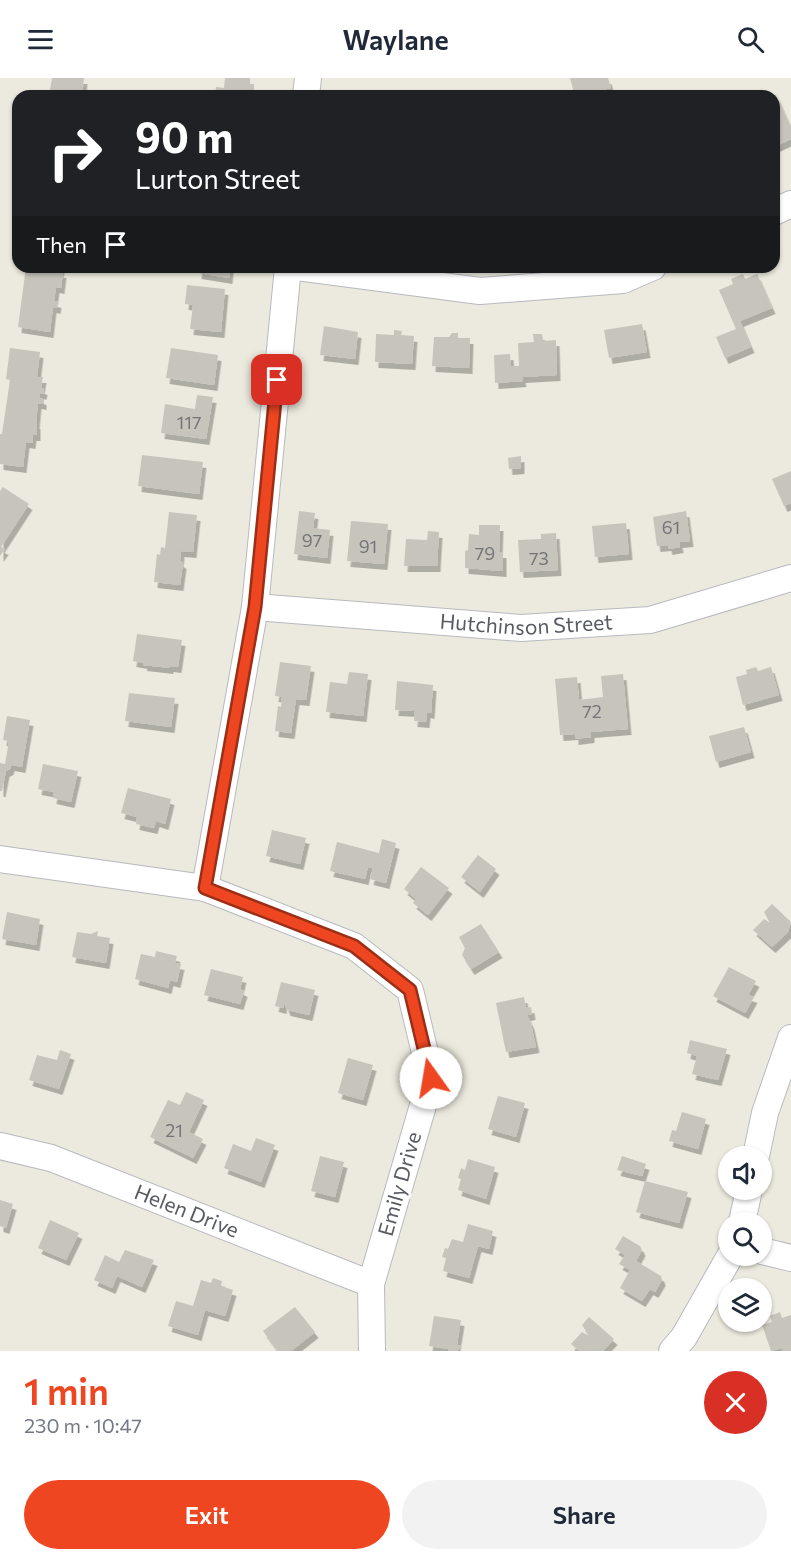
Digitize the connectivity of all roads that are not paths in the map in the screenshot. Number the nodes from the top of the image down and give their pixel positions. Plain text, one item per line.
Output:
1 (287, 273) edge
2 (343, 273) edge
3 (639, 273) edge
4 (791, 578) edge
5 (255, 607) junction
6 (0, 859) edge
7 (205, 888) junction
8 (791, 1038) edge
9 (0, 1146) edge
10 (758, 1146) edge
11 (772, 1253) edge
12 (791, 1258) edge
13 (724, 1266) edge
14 (371, 1284) junction
15 (372, 1351) edge
16 (672, 1351) edge

1 - 5 street
2 - 3 street
4 - 5 street, Hutchinson Street
5 - 7 street
6 - 7 street, Emily Drive
7 - 14 street, Emily Drive
8 - 10 street
9 - 14 street, Helen Drive
11 - 12 street
13 - 16 street
14 - 15 street, Emily Drive

